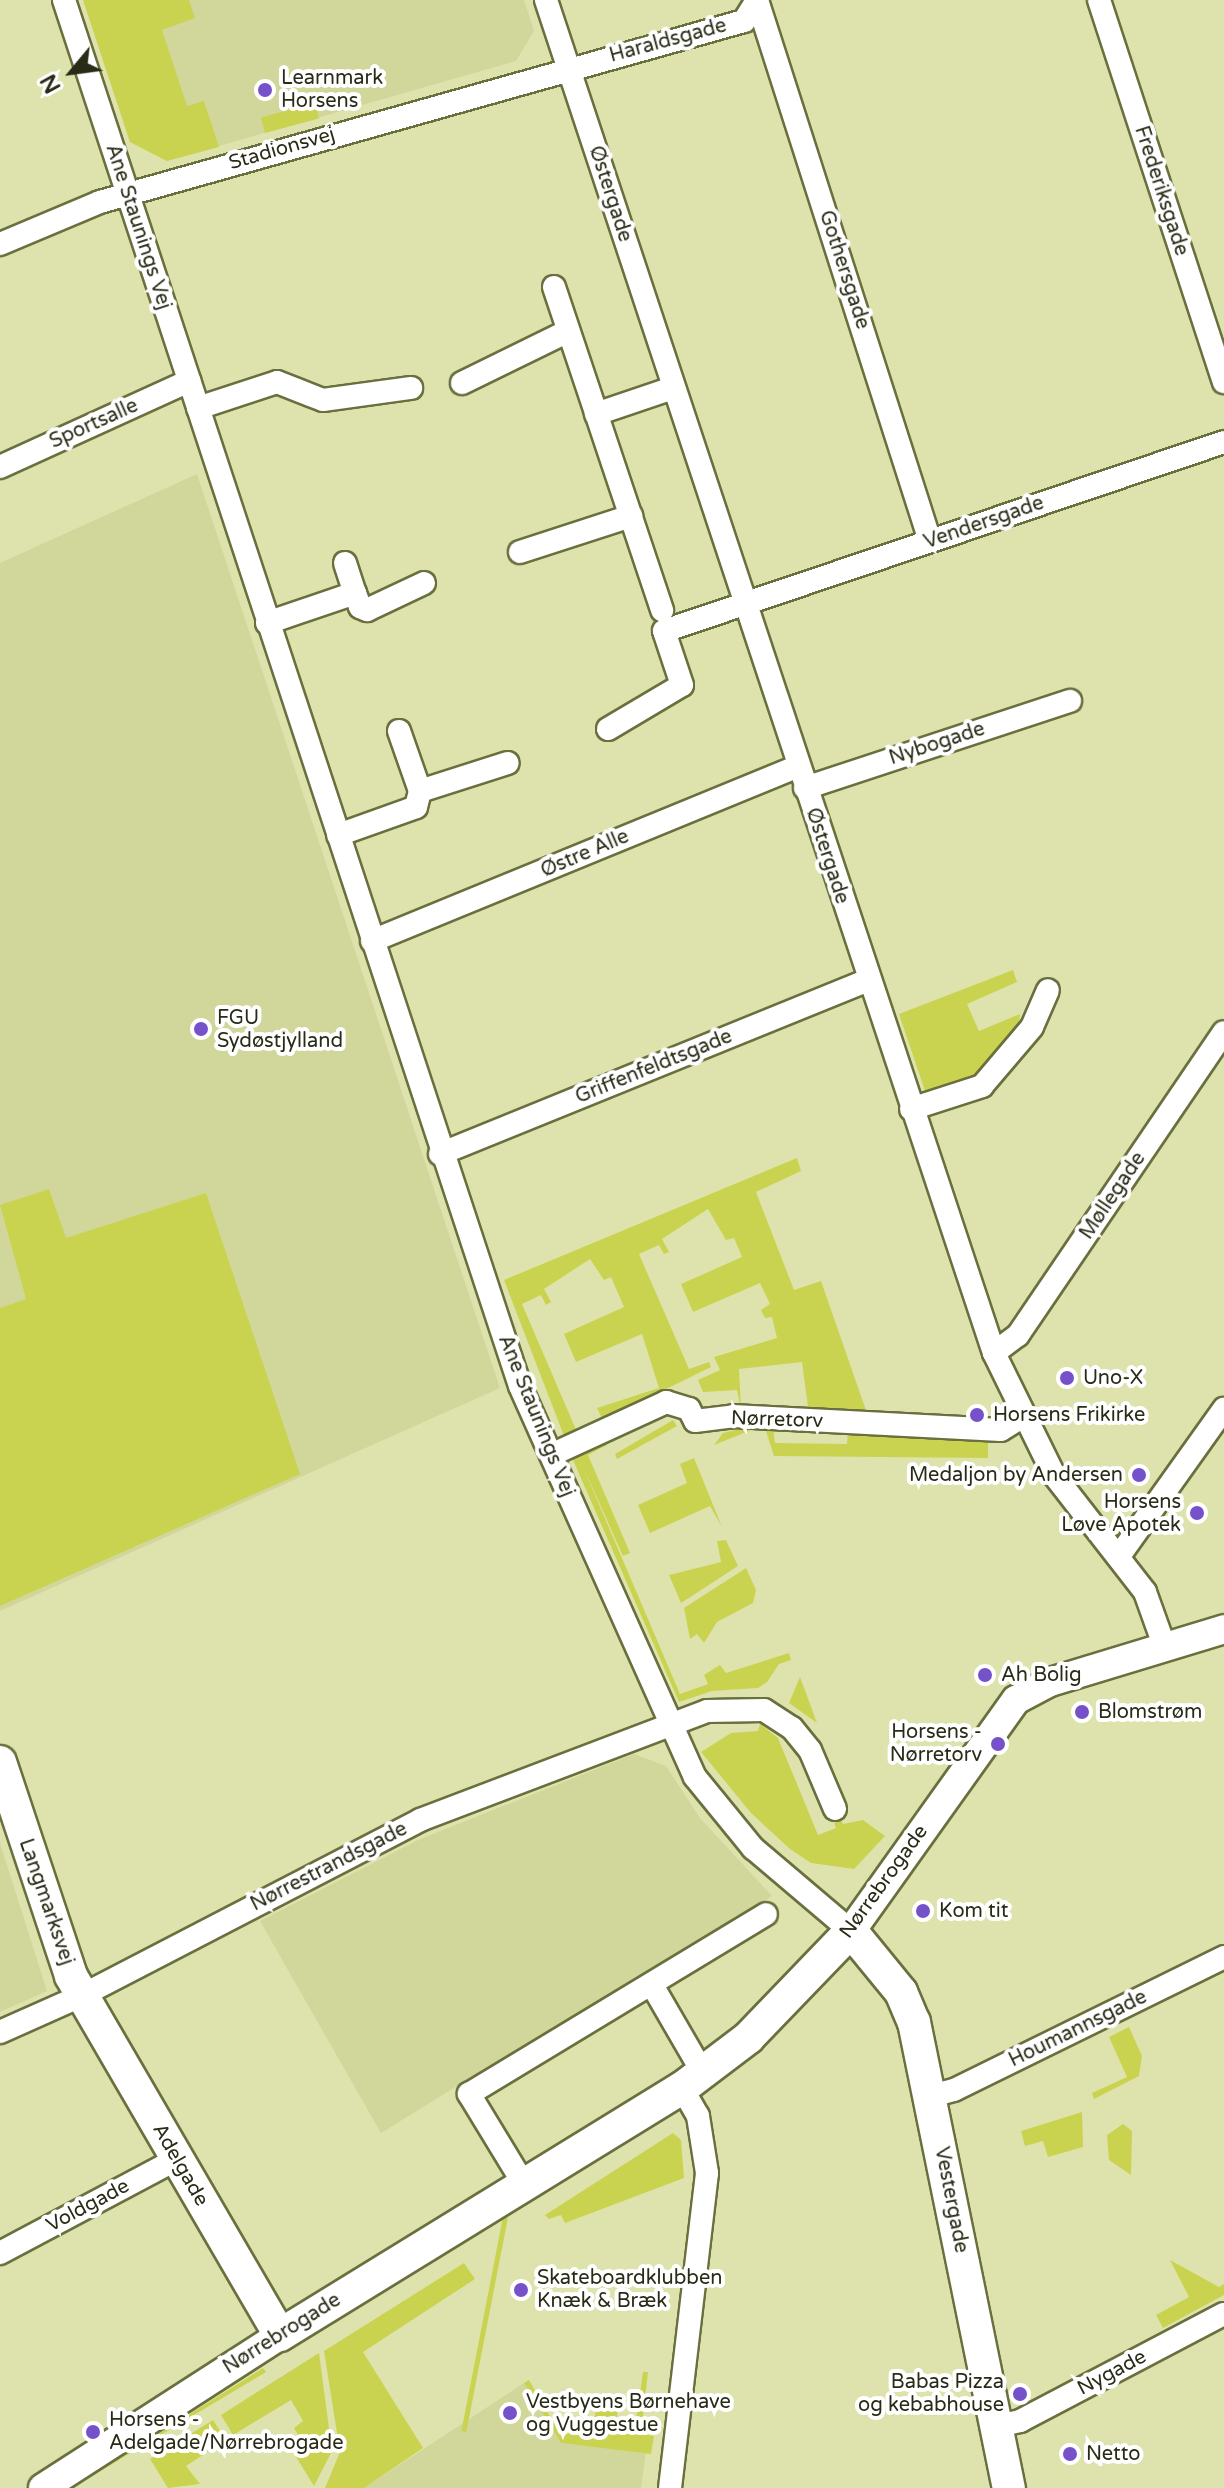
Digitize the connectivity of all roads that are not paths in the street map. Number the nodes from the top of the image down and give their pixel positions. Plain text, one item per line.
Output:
1 (64, 0) edge
2 (546, 0) edge
3 (757, 0) edge
4 (1099, 0) edge
5 (569, 67) junction
6 (127, 194) junction
7 (0, 244) edge
8 (554, 287) dead end
9 (568, 331) junction
10 (189, 381) junction
11 (1224, 382) edge
12 (462, 383) dead end
13 (411, 388) dead end
14 (673, 388) junction
15 (198, 408) junction
16 (596, 414) junction
17 (1224, 442) edge
18 (0, 467) edge
19 (631, 516) junction
20 (930, 541) junction
21 (520, 552) dead end
22 (345, 563) dead end
23 (424, 583) dead end
24 (355, 593) junction
25 (744, 604) junction
26 (662, 610) dead end
27 (267, 623) junction
28 (1070, 701) dead end
29 (608, 729) dead end
30 (399, 731) dead end
31 (508, 763) dead end
32 (798, 766) junction
33 (805, 788) junction
34 (420, 791) junction
35 (338, 835) junction
36 (372, 941) junction
37 (868, 980) junction
38 (1048, 990) dead end
39 (1224, 1032) edge
40 (911, 1109) junction
41 (440, 1154) junction
42 (994, 1353) junction
43 (1224, 1409) edge
44 (1022, 1417) junction
45 (551, 1455) junction
46 (1119, 1556) junction
47 (1224, 1629) edge
48 (1165, 1648) junction
49 (669, 1725) junction
50 (0, 1762) edge
51 (835, 1809) dead end
52 (766, 1914) dead end
53 (851, 1931) junction
54 (1224, 1957) edge
55 (652, 1985) junction
56 (83, 1995) junction
57 (0, 2032) edge
58 (693, 2080) junction
59 (931, 2096) junction
60 (177, 2159) junction
61 (525, 2186) junction
62 (0, 2253) edge
63 (1224, 2314) edge
64 (280, 2335) junction
65 (997, 2426) junction
66 (43, 2488) edge
67 (670, 2488) edge
68 (1009, 2488) edge

1 - 6 street, Ane Staunings Vej
2 - 5 street, Østergade
3 - 5 street, Haraldsgade
3 - 20 street, Gothersgade
4 - 11 street, Frederiksgade
5 - 6 street, Stadionsvej
5 - 14 street, Østergade
6 - 7 street, Stadionsvej
6 - 10 street, Ane Staunings Vej
8 - 9 street
9 - 12 street
9 - 16 street
10 - 15 street, Ane Staunings Vej
10 - 18 street, Sportsalle
13 - 15 street
14 - 16 street
14 - 25 street, Østergade
15 - 27 street, Ane Staunings Vej
16 - 19 street
17 - 20 street, Vendersgade
19 - 21 street
19 - 26 street
20 - 25 street, Vendersgade
22 - 24 street
23 - 24 street
24 - 27 street
25 - 29 street
25 - 32 street, Østergade
27 - 35 street, Ane Staunings Vej
28 - 33 street, Nybogade
30 - 34 street
31 - 34 street
32 - 33 street, Østergade
32 - 36 street, Østre Alle
33 - 37 street, Østergade
34 - 35 street
35 - 36 street, Ane Staunings Vej
36 - 41 street, Ane Staunings Vej
37 - 40 street, Østergade
37 - 41 street, Griffenfeldtsgade
38 - 40 street
39 - 42 street, Møllegade
40 - 42 street, Østergade
41 - 45 street, Ane Staunings Vej
42 - 44 street
43 - 46 street
44 - 45 street, Nørretorv
44 - 46 street
45 - 49 street, Ane Staunings Vej
46 - 48 street
47 - 48 street
48 - 53 street, Nørrebrogade
49 - 51 street, Nørrestrandsgade
49 - 53 street, Ane Staunings Vej
49 - 56 street, Nørrestrandsgade
50 - 56 main road, Langmarksvej
52 - 55 street
53 - 58 main road, Nørrebrogade
53 - 59 main road, Vestergade
54 - 59 street, Houmannsgade
55 - 58 street
55 - 61 street
56 - 57 street, Nørrestrandsgade
56 - 60 main road, Adelgade
58 - 61 main road, Nørrebrogade
58 - 67 street
59 - 65 main road, Vestergade
60 - 62 street, Voldgade
60 - 64 main road, Adelgade
61 - 64 main road, Nørrebrogade
63 - 65 street, Nygade
64 - 66 street, Nørrebrogade
65 - 68 main road, Vestergade

